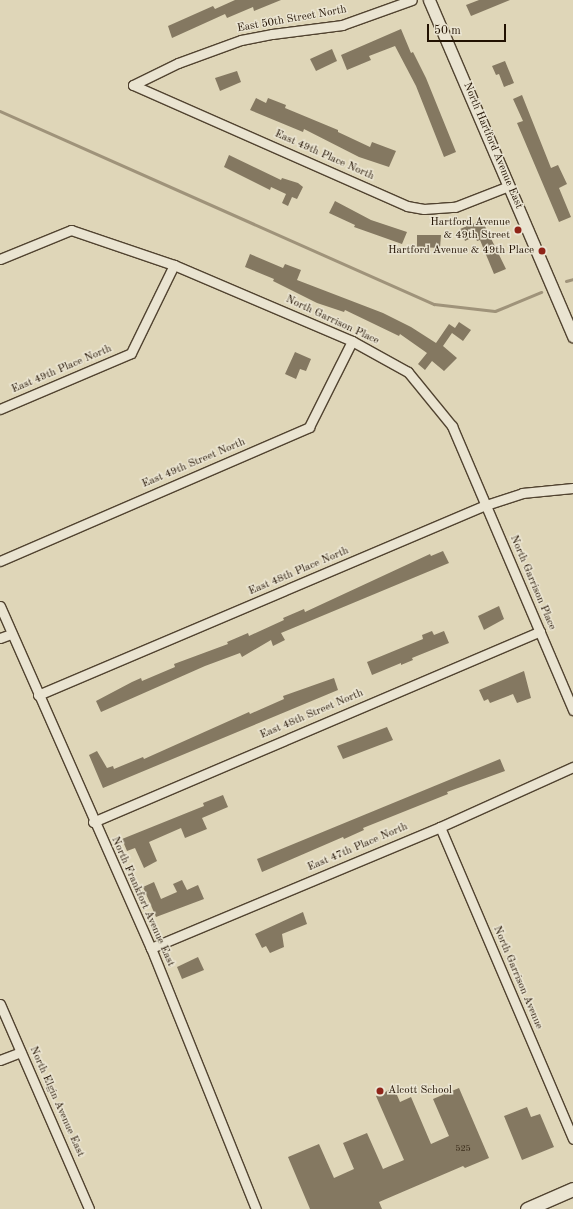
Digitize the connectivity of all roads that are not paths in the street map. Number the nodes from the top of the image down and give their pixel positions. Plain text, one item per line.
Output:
1 (412, 0) edge
2 (429, 0) edge
3 (133, 85) joint
4 (509, 186) junction
5 (0, 259) edge
6 (174, 265) junction
7 (573, 336) edge
8 (352, 341) junction
9 (0, 409) edge
10 (573, 488) edge
11 (486, 505) junction
12 (0, 561) edge
13 (0, 606) edge
14 (540, 631) junction
15 (11, 634) junction
16 (0, 638) edge
17 (38, 695) junction
18 (573, 710) edge
19 (573, 767) edge
20 (93, 822) junction
21 (440, 827) junction
22 (150, 948) junction
23 (0, 1004) edge
24 (21, 1052) junction
25 (0, 1060) edge
26 (573, 1139) edge
27 (573, 1189) edge
28 (89, 1209) edge
29 (256, 1209) edge
30 (527, 1209) edge

1 - 3 street, East 50th Street North
2 - 4 street, North Hartford Avenue East
3 - 4 street, East 49th Place North
4 - 7 street, North Hartford Avenue East
5 - 6 street, North Garrison Place
6 - 8 street, North Garrison Place
6 - 9 street, East 49th Place North
8 - 11 street, North Garrison Place
8 - 12 street, East 49th Street North
10 - 11 street, East 48th Place North
11 - 14 street, North Garrison Place
11 - 17 street, East 48th Place North
13 - 15 street, North Frankfort Avenue East
14 - 18 street, North Garrison Place
14 - 20 street, East 48th Street North
15 - 16 street
15 - 17 street, North Frankfort Avenue East
17 - 20 street, North Frankfort Avenue East
19 - 21 street, East 47th Place North
20 - 22 street, North Frankfort Avenue East
21 - 22 street, East 47th Place North
21 - 26 street, North Garrison Avenue
22 - 29 street, North Frankfort Avenue East
23 - 24 street, North Elgin Avenue East
24 - 25 street
24 - 28 street, North Elgin Avenue East
27 - 30 main road

